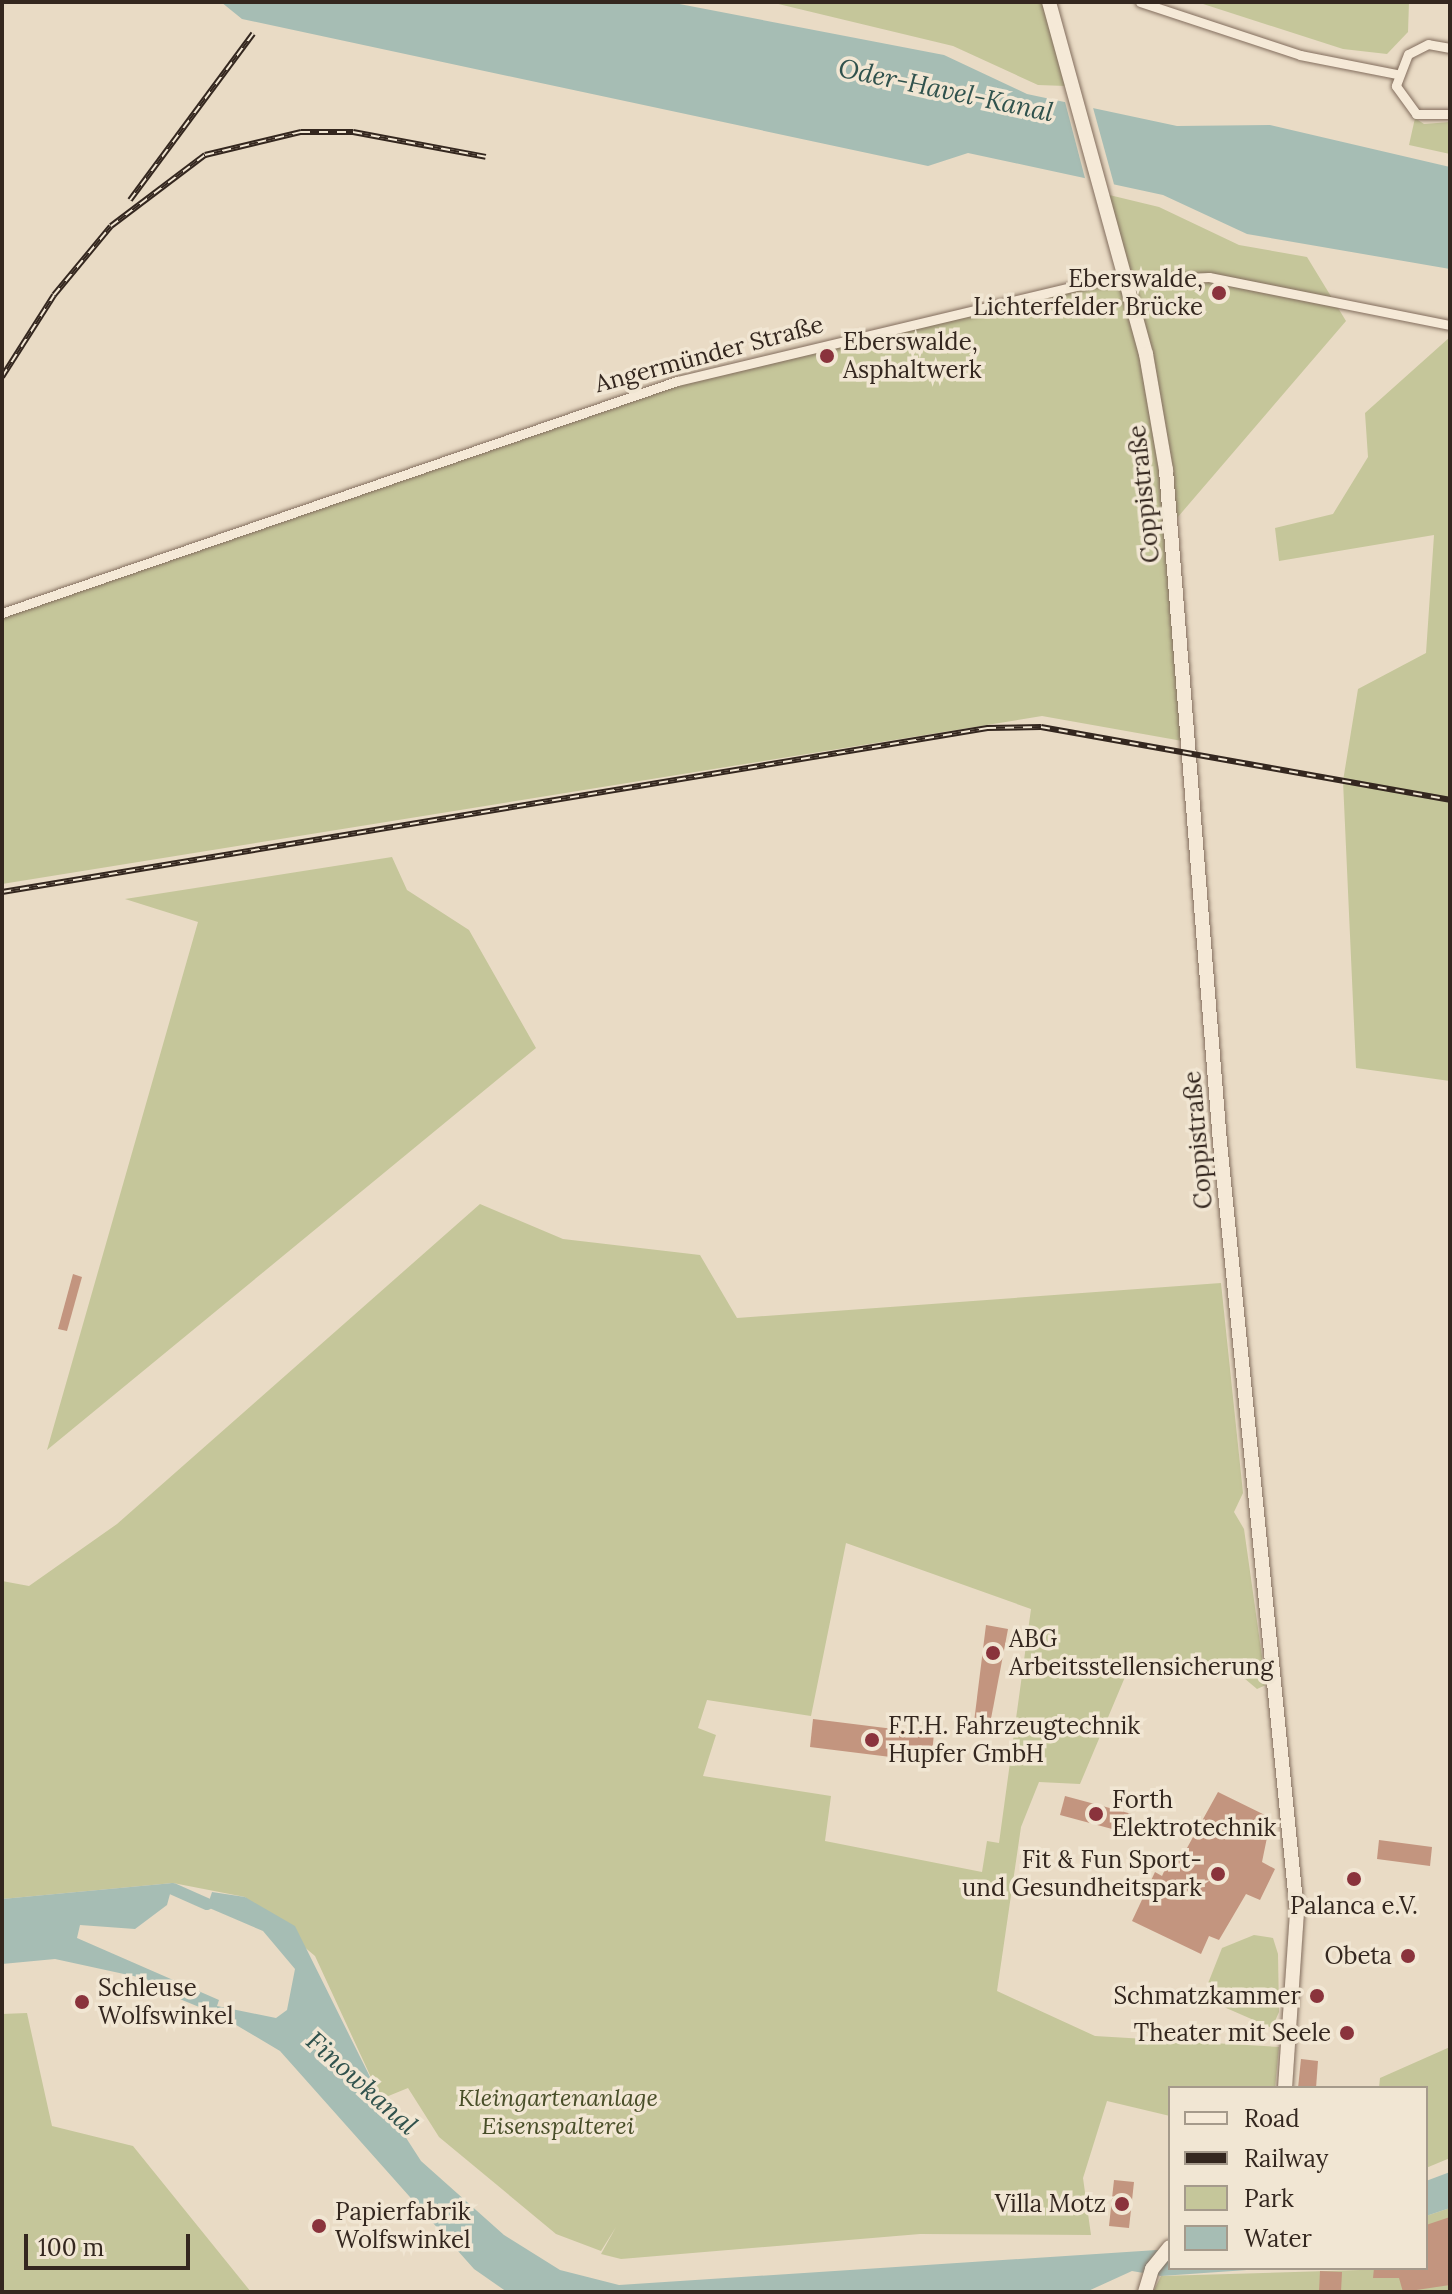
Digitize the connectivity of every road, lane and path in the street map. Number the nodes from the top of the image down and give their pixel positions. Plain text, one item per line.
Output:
1 (1049, 2) edge
2 (1140, 2) edge
3 (1450, 48) edge
4 (1397, 74) junction
5 (1450, 114) edge
6 (1125, 279) junction
7 (1450, 325) edge
8 (2, 613) edge
9 (1285, 2086) edge
10 (1168, 2250) edge
11 (1147, 2286) edge

1 - 6 main road, Coppistraße
2 - 4 street
3 - 4 street
4 - 5 street
6 - 7 street, Angermünder Straße
6 - 8 street, Angermünder Straße
6 - 9 main road, Coppistraße
10 - 11 main road

